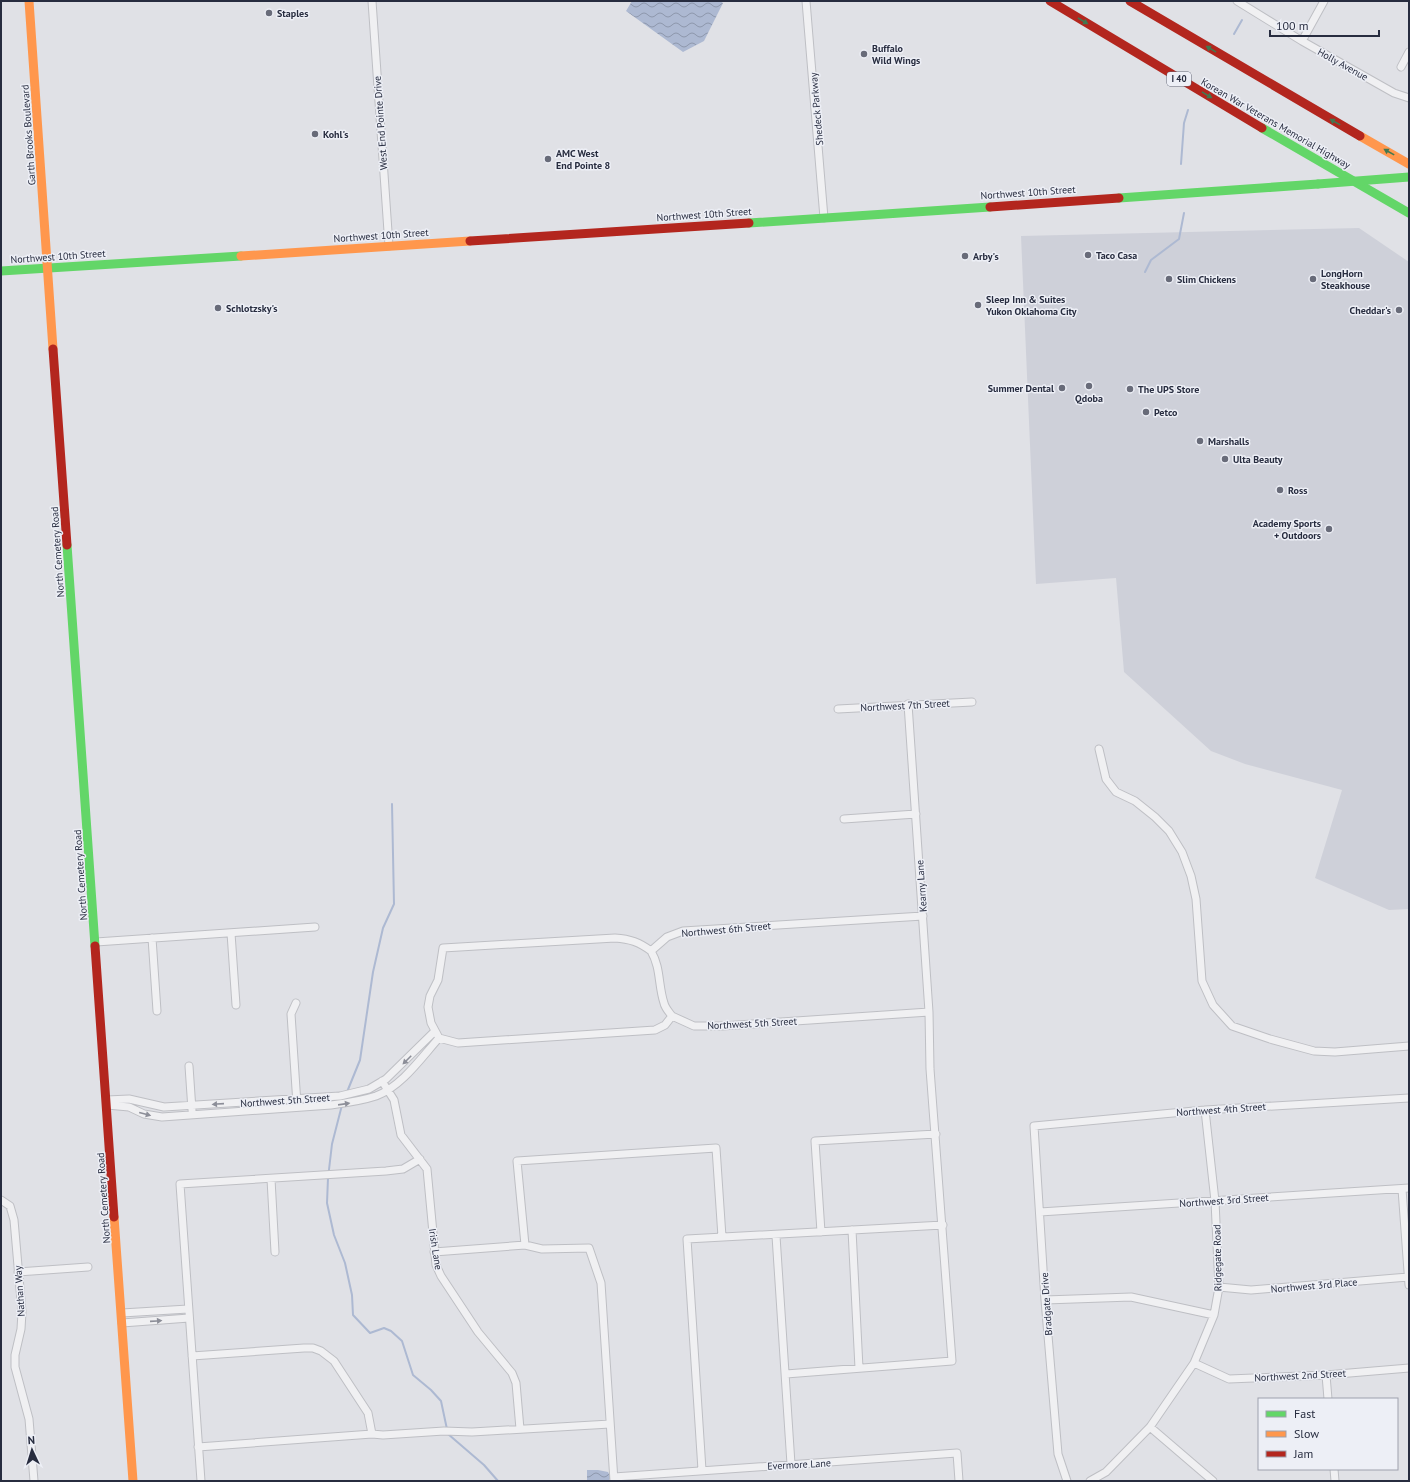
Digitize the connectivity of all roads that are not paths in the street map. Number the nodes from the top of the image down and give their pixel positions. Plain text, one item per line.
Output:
1 (29, 1) edge
2 (372, 1) edge
3 (806, 1) edge
4 (1050, 1) edge
5 (1130, 1) edge
6 (1237, 1) edge
7 (1324, 1) edge
8 (1302, 41) junction
9 (1409, 52) edge
10 (1401, 67) dead end
11 (1409, 98) edge
12 (1409, 164) edge
13 (1409, 177) edge
14 (1382, 198) junction
15 (1409, 213) edge
16 (824, 218) junction
17 (1409, 220) edge
18 (389, 246) junction
19 (48, 267) junction
20 (1, 271) edge
21 (972, 702) dead end
22 (908, 704) junction
23 (838, 709) dead end
24 (1099, 749) dead end
25 (916, 814) junction
26 (844, 819) dead end
27 (922, 916) junction
28 (315, 927) dead end
29 (231, 933) junction
30 (152, 938) junction
31 (96, 942) junction
32 (651, 951) junction
33 (296, 1003) dead end
34 (236, 1005) dead end
35 (158, 1011) dead end
36 (929, 1012) junction
37 (672, 1016) junction
38 (436, 1035) junction
39 (1409, 1046) edge
40 (189, 1066) dead end
41 (382, 1081) junction
42 (388, 1088) junction
43 (1409, 1098) edge
44 (296, 1099) junction
45 (107, 1102) junction
46 (192, 1106) junction
47 (297, 1108) junction
48 (1205, 1110) junction
49 (192, 1115) junction
50 (1034, 1126) joint
51 (936, 1134) junction
52 (420, 1158) junction
53 (271, 1179) junction
54 (1405, 1189) edge
55 (1, 1200) edge
56 (1215, 1201) junction
57 (1040, 1212) junction
58 (942, 1225) junction
59 (852, 1230) junction
60 (821, 1232) junction
61 (776, 1236) junction
62 (722, 1237) junction
63 (525, 1245) junction
64 (275, 1252) dead end
65 (434, 1252) junction
66 (88, 1267) dead end
67 (18, 1272) junction
68 (1409, 1281) edge
69 (1219, 1287) junction
70 (1045, 1300) junction
71 (188, 1309) junction
72 (122, 1313) junction
73 (1214, 1315) junction
74 (189, 1318) junction
75 (122, 1323) junction
76 (192, 1356) junction
77 (1194, 1364) junction
78 (860, 1368) junction
79 (1409, 1368) edge
80 (786, 1374) junction
81 (1326, 1375) junction
82 (1328, 1398) edge
83 (610, 1424) junction
84 (1150, 1427) junction
85 (520, 1429) junction
86 (372, 1434) junction
87 (198, 1447) junction
88 (791, 1464) junction
89 (702, 1470) junction
90 (1334, 1470) edge
91 (614, 1479) edge
92 (34, 1481) edge
93 (133, 1481) edge
94 (201, 1481) edge
95 (959, 1481) edge
96 (1067, 1481) edge
97 (1090, 1481) edge
98 (1213, 1481) edge
99 (1335, 1481) edge

1 - 19 main road, Garth Brooks Boulevard
2 - 18 street, West End Pointe Drive
3 - 16 street, Shedeck Parkway
4 -> 14 main road, Korean War Veterans Memorial Highway / I 40
12 -> 5 main road
6 - 8 street, Holly Avenue
7 - 8 street
8 - 11 street, Holly Avenue
9 - 10 street
13 - 16 main road, Northwest 10th Street, bridge
14 - 15 main road, Korean War Veterans Memorial Highway / I 40
14 - 17 main road
16 - 18 main road, Northwest 10th Street
18 - 19 main road, Northwest 10th Street
19 - 20 main road, Northwest 10th Street
19 - 31 main road, North Cemetery Road
21 - 22 street, Northwest 7th Street
22 - 23 street, Northwest 7th Street
22 - 25 street, Kearny Lane
24 - 39 street
25 - 26 street
25 - 27 street, Kearny Lane
27 - 32 street, Northwest 6th Street
27 - 36 street, Kearny Lane
28 - 29 street
29 - 30 street
29 - 34 street
30 - 31 street
30 - 35 street
31 - 45 main road, North Cemetery Road
32 - 37 street
32 - 38 street
33 - 44 street
36 - 37 street, Northwest 5th Street
36 - 51 street, Kearny Lane
37 - 38 street
38 -> 41 street, Northwest 5th Street
38 - 42 street, Northwest 5th Street
40 - 46 street
41 - 42 street, Irish Lane
41 - 44 street, Northwest 5th Street
47 -> 42 street, Northwest 5th Street
42 - 52 street, Irish Lane
43 - 48 street, Northwest 4th Street
44 -> 46 street, Northwest 5th Street
44 - 47 street
45 - 46 street, Northwest 5th Street
45 -> 49 street, Northwest 5th Street
45 - 72 main road, North Cemetery Road
46 - 49 street
47 - 49 street, Northwest 5th Street
48 - 50 street, Northwest 4th Street
48 - 56 street, Ridgegate Road
50 - 57 street, Bradgate Drive
51 - 58 street, Kearny Lane
51 - 60 street
52 - 53 street
52 - 65 street, Irish Lane
53 - 64 street
53 - 71 street
54 - 56 street, Northwest 3rd Street
54 - 68 street
55 - 67 street, Nathan Way
56 - 57 street, Northwest 3rd Street
56 - 69 street, Ridgegate Road
57 - 70 street, Bradgate Drive
58 - 59 street
58 - 78 street, Kearny Lane
59 - 60 street
59 - 78 street
60 - 61 street
61 - 62 street
61 - 80 street
62 - 63 street
62 - 89 street
63 - 65 street
63 - 83 street
65 - 85 street, Irish Lane
66 - 67 street
67 - 92 street, Nathan Way
68 - 69 street, Northwest 3rd Place
69 - 73 street, Ridgegate Road
70 - 73 street
70 - 96 street, Bradgate Drive
71 - 72 street
71 - 74 street
72 - 75 main road, North Cemetery Road
73 - 77 street, Ridgegate Road
75 -> 74 street
74 - 76 street
75 - 93 main road, North Cemetery Road
76 - 86 street
76 - 87 street
77 - 81 street, Northwest 2nd Street
77 - 84 street, Ridgegate Road
78 - 80 street
79 - 81 street, Northwest 2nd Street
80 - 88 street
81 - 82 street
83 - 85 street
83 - 91 street
84 - 97 street, Ridgegate Road
84 - 98 street
85 - 86 street
86 - 87 street
87 - 94 street
88 - 89 street, Evermore Lane
88 - 95 street, Evermore Lane
89 - 91 street, Evermore Lane
90 - 99 street

